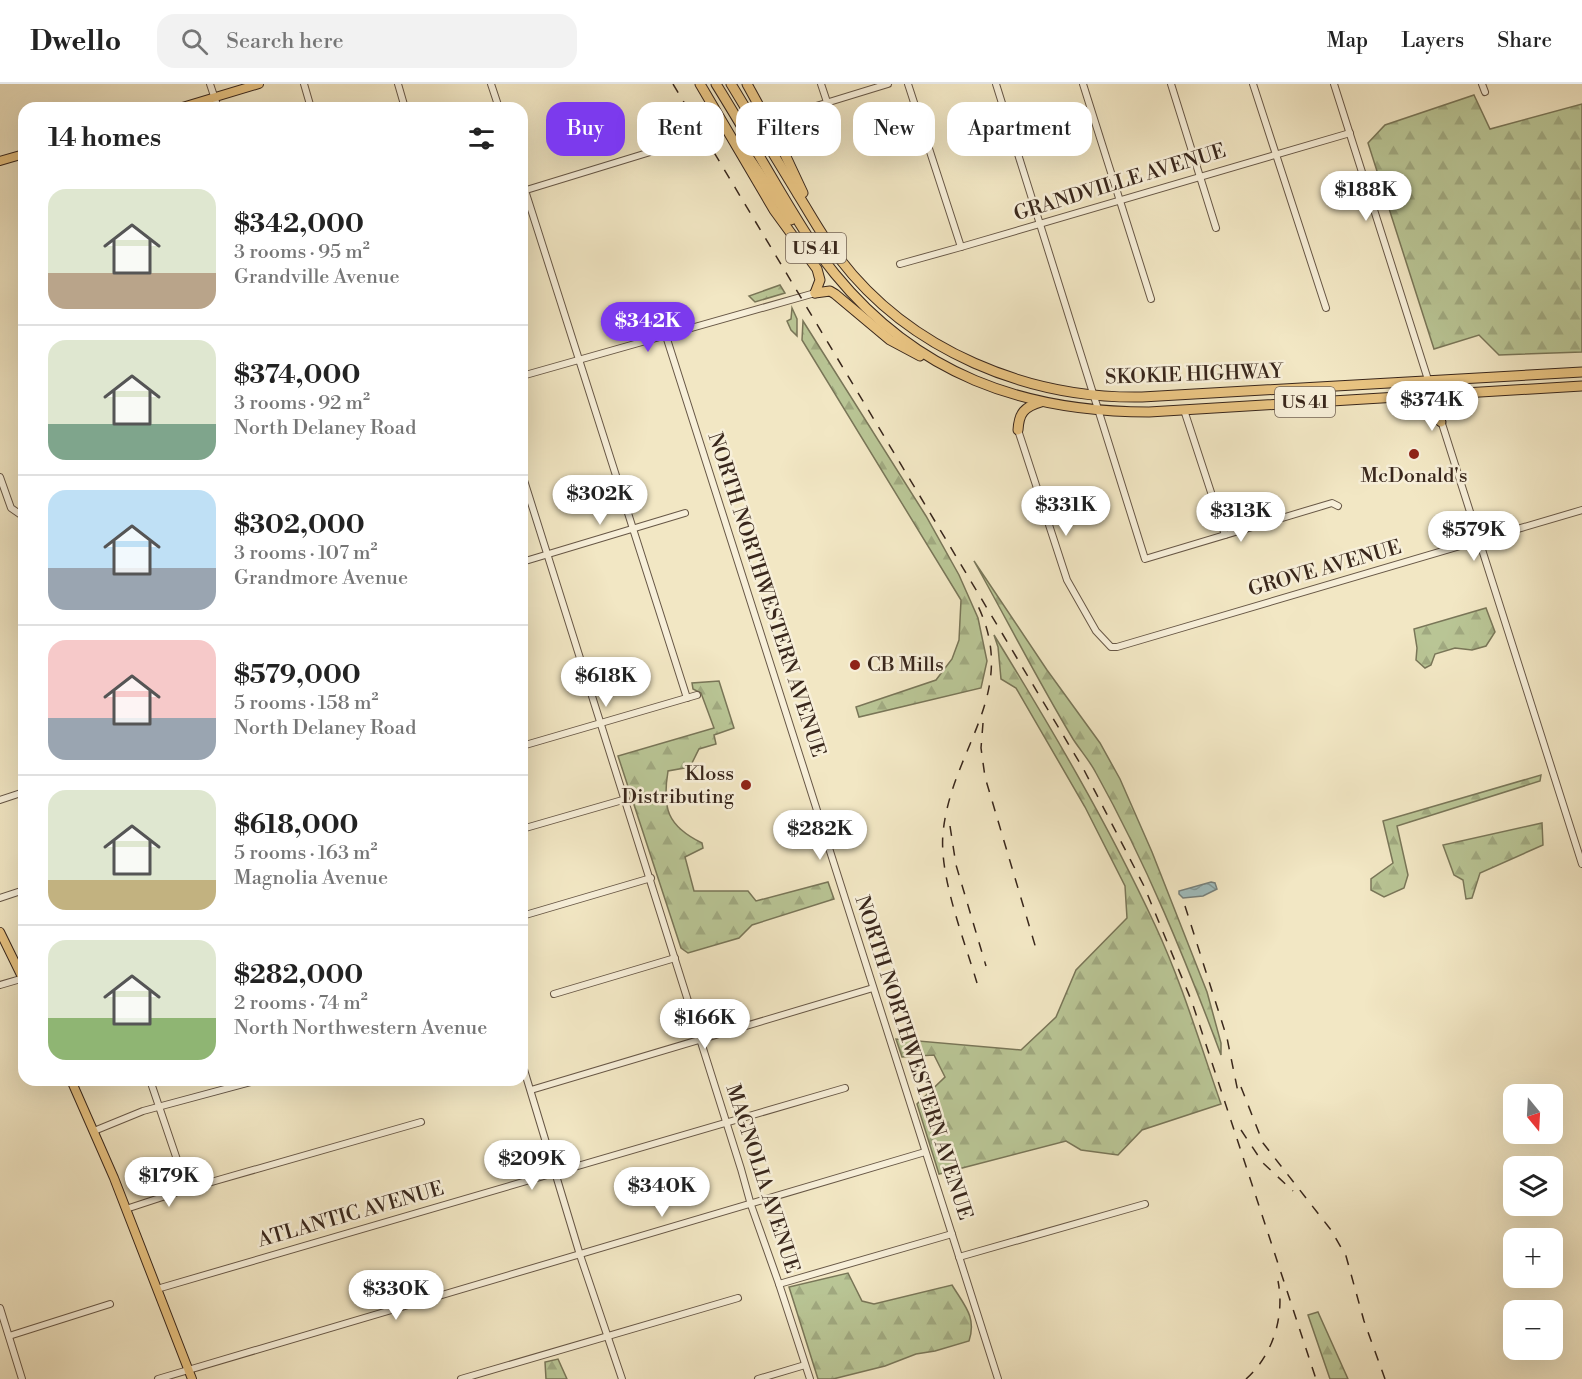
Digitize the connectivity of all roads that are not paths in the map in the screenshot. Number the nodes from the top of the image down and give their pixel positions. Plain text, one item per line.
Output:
1 (210, 84) edge
2 (259, 84) edge
3 (304, 84) edge
4 (398, 84) edge
5 (491, 84) edge
6 (700, 84) edge
7 (716, 84) edge
8 (731, 84) edge
9 (747, 84) edge
10 (822, 84) edge
11 (888, 84) edge
12 (908, 84) edge
13 (996, 84) edge
14 (1083, 84) edge
15 (1171, 84) edge
16 (1253, 84) edge
17 (1334, 84) edge
18 (1482, 84) edge
19 (1485, 92) dead end
20 (215, 97) junction
21 (709, 98) junction
22 (199, 102) edge
23 (216, 102) edge
24 (309, 102) edge
25 (403, 102) edge
26 (497, 102) edge
27 (827, 102) joint
28 (1350, 133) junction
29 (1276, 154) junction
30 (18, 156) edge
31 (637, 156) edge
32 (0, 161) edge
33 (1200, 176) junction
34 (528, 189) edge
35 (1119, 200) junction
36 (528, 202) edge
37 (1040, 224) junction
38 (1216, 228) dead end
39 (826, 241) junction
40 (961, 247) junction
41 (900, 264) dead end
42 (834, 273) junction
43 (815, 293) junction
44 (1151, 299) dead end
45 (1326, 308) dead end
46 (666, 336) junction
47 (579, 359) junction
48 (1582, 372) edge
49 (958, 373) junction
50 (528, 374) edge
51 (1427, 381) junction
52 (1582, 386) edge
53 (1432, 395) junction
54 (1095, 396) junction
55 (1396, 397) junction
56 (1041, 402) junction
57 (1184, 410) junction
58 (1099, 411) junction
59 (1441, 422) junction
60 (1018, 430) joint
61 (0, 477) edge
62 (528, 492) edge
63 (1338, 506) dead end
64 (1582, 510) edge
65 (18, 513) edge
66 (685, 513) dead end
67 (633, 529) junction
68 (1225, 536) junction
69 (1480, 541) junction
70 (548, 554) junction
71 (528, 559) edge
72 (697, 695) dead end
73 (687, 698) junction
74 (601, 722) junction
75 (528, 744) edge
76 (18, 794) edge
77 (626, 799) junction
78 (0, 800) edge
79 (528, 827) edge
80 (1582, 864) edge
81 (651, 878) junction
82 (18, 893) edge
83 (0, 898) edge
84 (528, 914) edge
85 (0, 932) edge
86 (675, 958) junction
87 (18, 967) edge
88 (18, 980) edge
89 (0, 985) edge
90 (873, 988) junction
91 (554, 994) dead end
92 (700, 1038) junction
93 (528, 1081) edge
94 (73, 1086) edge
95 (152, 1086) edge
96 (237, 1086) edge
97 (846, 1088) dead end
98 (531, 1090) junction
99 (158, 1108) junction
100 (421, 1122) dead end
101 (726, 1122) junction
102 (94, 1131) junction
103 (925, 1152) junction
104 (555, 1172) junction
105 (187, 1189) junction
106 (1145, 1204) dead end
107 (751, 1205) junction
108 (126, 1209) junction
109 (952, 1234) junction
110 (580, 1255) junction
111 (959, 1257) junction
112 (779, 1284) junction
113 (157, 1289) junction
114 (738, 1298) dead end
115 (110, 1304) dead end
116 (0, 1308) edge
117 (609, 1335) junction
118 (9, 1336) junction
119 (805, 1365) junction
120 (188, 1369) junction
121 (22, 1379) edge
122 (158, 1379) edge
123 (192, 1379) edge
124 (461, 1379) edge
125 (622, 1379) edge
126 (758, 1379) edge
127 (810, 1379) edge
128 (998, 1379) edge

1 - 20 street
2 - 20 main road
3 - 24 street
4 - 25 street
5 - 26 street
6 - 21 highway
7 - 42 highway, SKOKIE HIGHWAY / US 41
8 - 39 highway, SKOKIE HIGHWAY / US 41
9 - 39 highway
10 - 27 street
11 - 27 street
12 - 40 street
13 - 37 street
14 - 35 street
15 - 33 street
16 - 29 street
17 - 28 street
18 - 19 street
20 - 22 main road
20 - 23 street
21 - 42 highway
21 - 43 highway
28 - 29 street, GRANDVILLE AVENUE
28 - 51 street
29 - 33 street, GRANDVILLE AVENUE
29 - 45 street
30 - 32 main road
31 - 34 street
33 - 35 street, GRANDVILLE AVENUE
33 - 38 street
35 - 37 street, GRANDVILLE AVENUE
35 - 44 street
36 - 47 street
37 - 40 street, GRANDVILLE AVENUE
37 - 54 street
39 - 54 highway, SKOKIE HIGHWAY / US 41
40 - 41 street, GRANDVILLE AVENUE
42 - 49 highway, SKOKIE HIGHWAY / US 41
43 - 46 street
43 - 49 highway
46 - 47 street
46 - 90 street, NORTH NORTHWESTERN AVENUE
47 - 50 street
47 - 67 street
48 - 51 highway, SKOKIE HIGHWAY / US 41
49 - 56 highway, SKOKIE HIGHWAY / US 41
51 - 53 street
51 - 54 highway, SKOKIE HIGHWAY / US 41
52 - 53 highway, SKOKIE HIGHWAY / US 41
53 - 55 highway, SKOKIE HIGHWAY / US 41
53 - 59 street
54 - 58 street
55 - 57 highway, SKOKIE HIGHWAY / US 41
55 - 59 highway
56 - 58 highway, SKOKIE HIGHWAY / US 41
56 - 60 highway
57 - 58 highway, SKOKIE HIGHWAY / US 41
57 - 68 street
58 - 68 street
59 - 69 street
60 - 69 street, GROVE AVENUE
61 - 65 street
62 - 70 street, MAGNOLIA AVENUE
63 - 68 street
64 - 69 street, GROVE AVENUE
66 - 67 street
67 - 70 street
67 - 73 street
69 - 80 street
70 - 71 street
70 - 74 street, MAGNOLIA AVENUE
72 - 73 street
73 - 74 street
74 - 75 street
74 - 77 street, MAGNOLIA AVENUE
76 - 78 street
77 - 79 street
77 - 81 street, MAGNOLIA AVENUE
81 - 84 street
81 - 86 street, MAGNOLIA AVENUE
82 - 83 street
85 - 87 main road
86 - 91 street
86 - 92 street, MAGNOLIA AVENUE
88 - 89 street
90 - 92 street
90 - 103 street, NORTH NORTHWESTERN AVENUE
92 - 98 street
92 - 101 street, MAGNOLIA AVENUE
93 - 98 street
94 - 102 main road
95 - 99 street
96 - 99 street
97 - 101 street, ATLANTIC AVENUE
98 - 104 street
99 - 102 street
99 - 105 street
100 - 105 street
101 - 104 street, ATLANTIC AVENUE
101 - 107 street, MAGNOLIA AVENUE
102 - 108 main road
103 - 107 street
103 - 109 street, NORTH NORTHWESTERN AVENUE
104 - 110 street
104 - 113 street, ATLANTIC AVENUE
105 - 108 street
106 - 111 street
107 - 110 street
107 - 112 street, MAGNOLIA AVENUE
108 - 113 main road
109 - 111 street, NORTH NORTHWESTERN AVENUE
109 - 112 street
110 - 117 street
110 - 120 street
111 - 128 street, NORTH NORTHWESTERN AVENUE
112 - 119 street, MAGNOLIA AVENUE
113 - 120 main road
114 - 117 street
115 - 118 street
116 - 118 street
117 - 124 street
117 - 125 street
118 - 121 street
119 - 126 street
119 - 127 street, MAGNOLIA AVENUE
120 - 122 street
120 - 123 main road

